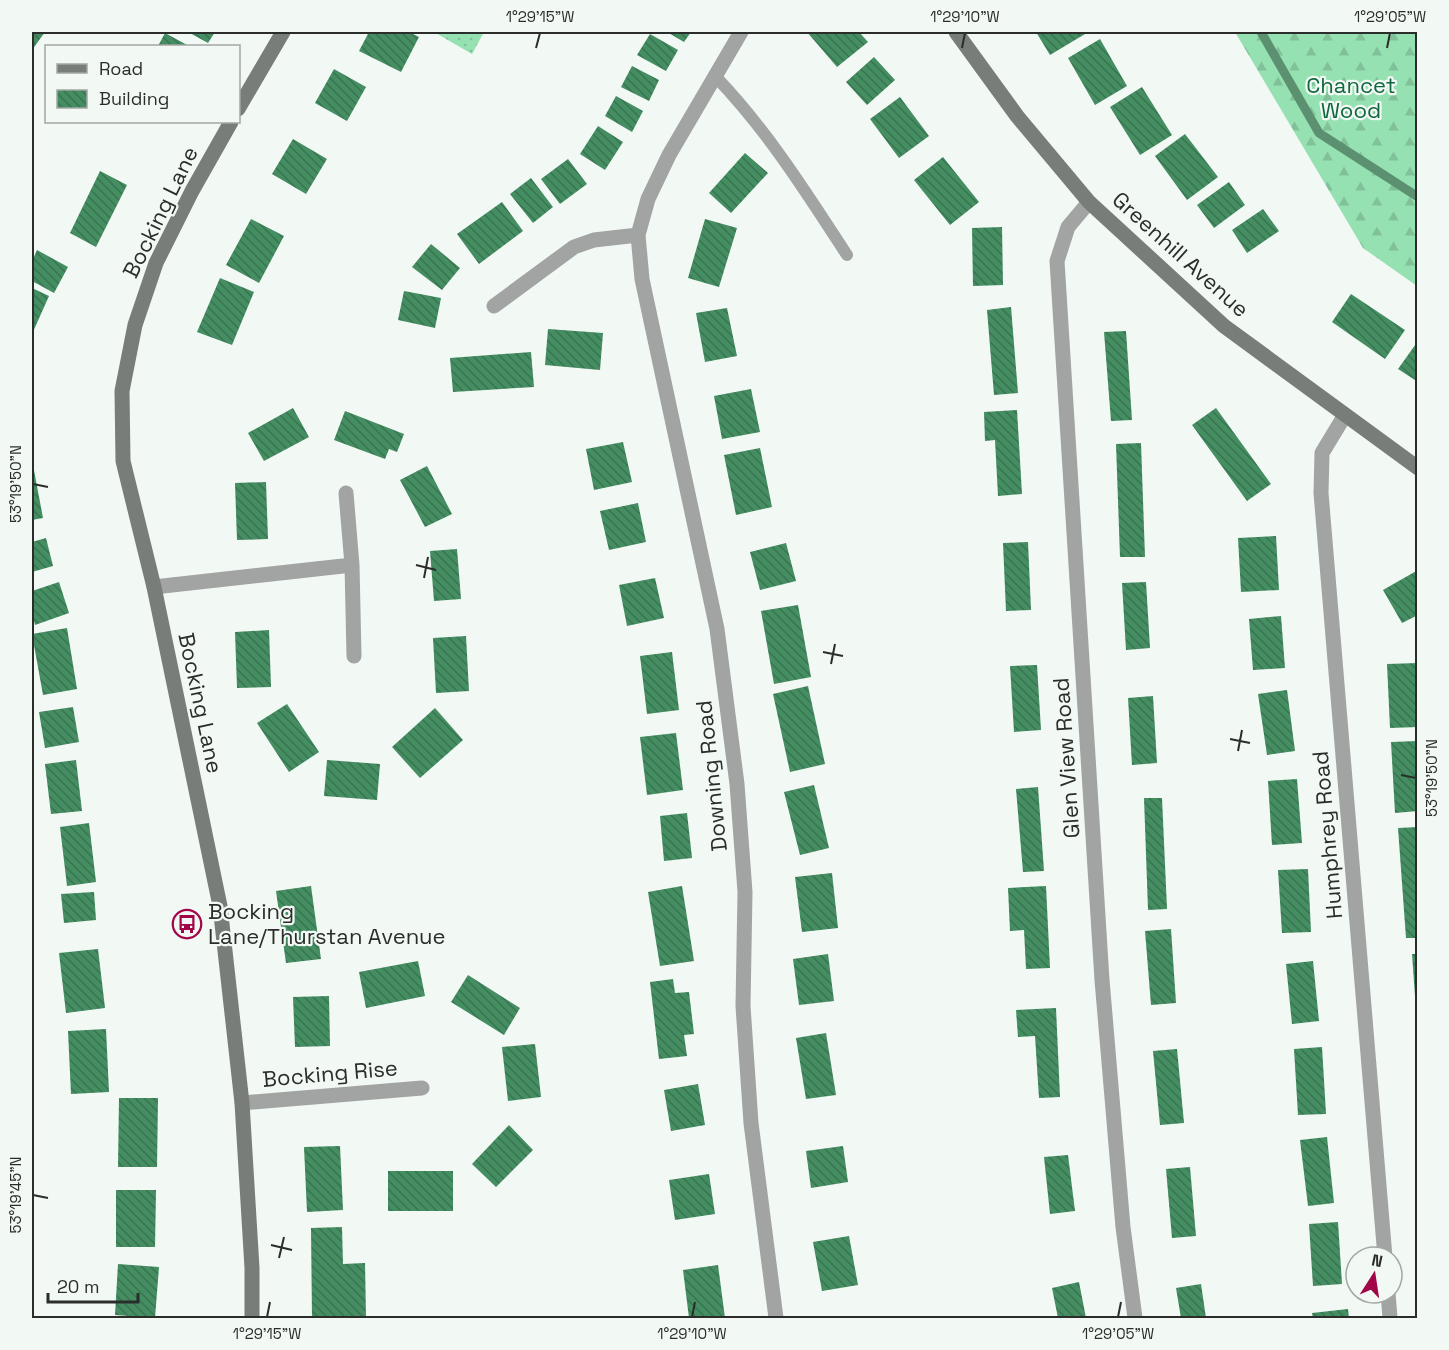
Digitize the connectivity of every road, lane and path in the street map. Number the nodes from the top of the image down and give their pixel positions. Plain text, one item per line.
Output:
1 (283, 32) edge
2 (741, 32) edge
3 (956, 32) edge
4 (715, 76) junction
5 (240, 106) edge
6 (230, 123) edge
7 (1089, 202) junction
8 (638, 235) junction
9 (847, 255) dead end
10 (494, 306) dead end
11 (1345, 415) junction
12 (1418, 468) edge
13 (346, 493) dead end
14 (352, 565) junction
15 (154, 587) junction
16 (354, 656) dead end
17 (422, 1088) dead end
18 (242, 1103) junction
19 (1384, 1245) edge
20 (252, 1318) edge
21 (776, 1318) edge
22 (1135, 1318) edge

1 - 5 street
2 - 4 street
3 - 7 street, Greenhill Avenue
4 - 8 street
4 - 9 lane
6 - 15 street, Bocking Lane
7 - 11 street, Greenhill Avenue
7 - 22 street, Glen View Road
8 - 10 street
8 - 21 street, Downing Road
11 - 12 street, Greenhill Avenue
11 - 19 street, Humphrey Road
13 - 14 street
14 - 15 street
14 - 16 street
15 - 18 street, Bocking Lane
17 - 18 street, Bocking Rise
18 - 20 street, Bocking Lane

